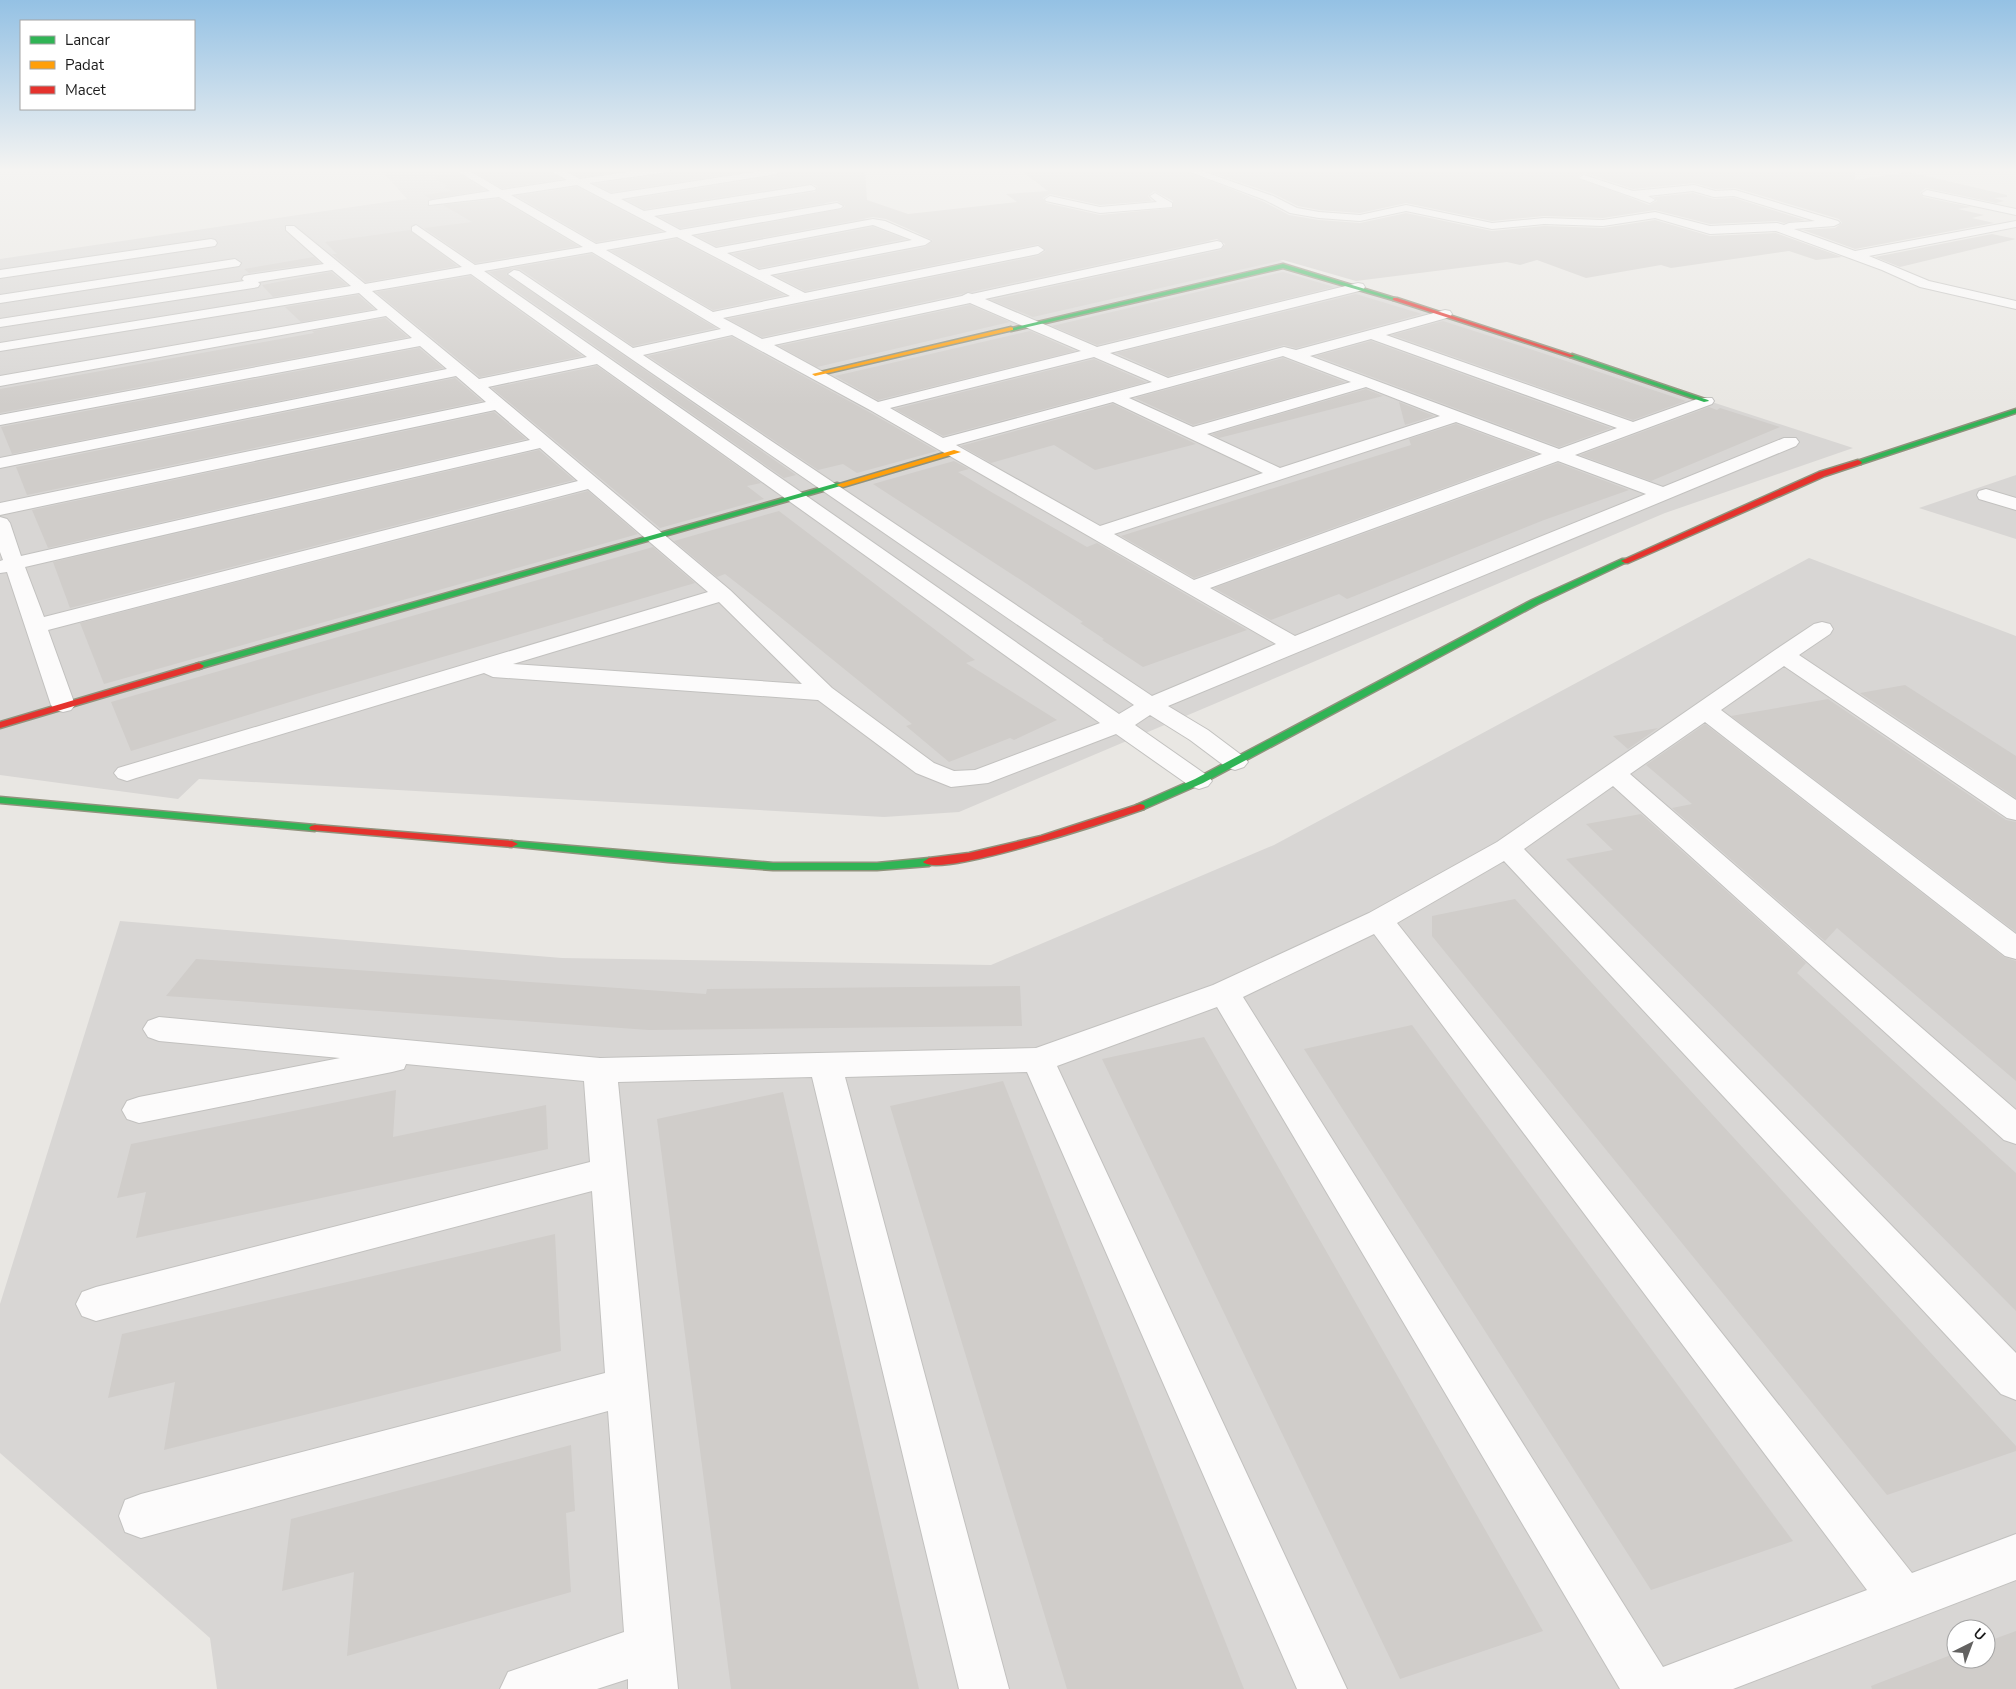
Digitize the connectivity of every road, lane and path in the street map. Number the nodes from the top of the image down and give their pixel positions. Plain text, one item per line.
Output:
1 (178, 248) edge
2 (217, 248) edge
3 (312, 248) edge
4 (454, 248) edge
5 (588, 248) edge
6 (594, 248) edge
7 (705, 248) edge
8 (736, 248) edge
9 (887, 248) edge
10 (1204, 248) edge
11 (1835, 248) edge
12 (1898, 248) edge
13 (1038, 250) dead end
14 (714, 252) junction
15 (1855, 255) junction
16 (478, 260) junction
17 (235, 263) junction
18 (499, 263) junction
19 (333, 266) junction
20 (0, 274) edge
21 (758, 274) junction
22 (917, 274) junction
23 (251, 281) junction
24 (1358, 287) junction
25 (360, 289) junction
26 (802, 297) junction
27 (972, 298) junction
28 (0, 299) edge
29 (267, 304) junction
30 (2016, 305) edge
31 (388, 312) junction
32 (1445, 314) junction
33 (712, 316) junction
34 (0, 322) edge
35 (1030, 324) junction
36 (734, 330) junction
37 (1371, 334) junction
38 (422, 341) junction
39 (760, 344) junction
40 (0, 347) edge
41 (1096, 352) junction
42 (632, 353) junction
43 (1296, 355) junction
44 (602, 358) junction
45 (458, 371) junction
46 (815, 374) junction
47 (0, 382) edge
48 (1367, 382) junction
49 (1167, 383) junction
50 (474, 384) junction
51 (1115, 397) junction
52 (1706, 401) joint
53 (498, 404) junction
54 (876, 407) junction
55 (2016, 411) edge
56 (1456, 416) junction
57 (0, 420) edge
58 (1634, 428) junction
59 (1192, 433) junction
60 (542, 442) junction
61 (1790, 442) dead end
62 (940, 444) junction
63 (957, 452) junction
64 (1558, 455) junction
65 (0, 463) edge
66 (1279, 474) junction
67 (591, 484) junction
68 (831, 488) junction
69 (1663, 494) junction
70 (1986, 495) dead end
71 (799, 497) junction
72 (2016, 504) edge
73 (0, 509) edge
74 (0, 523) edge
75 (1099, 533) junction
76 (655, 538) junction
77 (8, 566) edge
78 (1194, 588) junction
79 (723, 594) junction
80 (36, 626) junction
81 (1822, 629) dead end
82 (1294, 645) junction
83 (1783, 655) junction
84 (477, 669) junction
85 (824, 693) junction
86 (63, 705) junction
87 (1150, 705) junction
88 (1705, 710) junction
89 (1119, 724) junction
90 (0, 725) edge
91 (1236, 762) junction
92 (1614, 773) junction
93 (127, 774) dead end
94 (1199, 780) junction
95 (0, 800) edge
96 (2016, 812) edge
97 (1506, 848) junction
98 (1379, 920) junction
99 (2016, 949) edge
100 (1224, 993) junction
101 (159, 1029) dead end
102 (423, 1054) junction
103 (1038, 1060) junction
104 (825, 1064) junction
105 (600, 1070) junction
106 (139, 1110) dead end
107 (2016, 1130) edge
108 (609, 1172) junction
109 (96, 1304) dead end
110 (2016, 1381) edge
111 (628, 1386) junction
112 (141, 1516) dead end
113 (2016, 1557) edge
114 (1903, 1600) junction
115 (652, 1668) edge
116 (525, 1689) edge
117 (984, 1689) edge
118 (1322, 1689) edge
119 (1648, 1689) edge
120 (1669, 1689) edge

1 - 20 street
2 - 17 street
3 - 19 street
4 - 16 street
5 - 18 street
6 - 33 street
7 - 14 street
8 - 14 street
9 - 21 street
10 - 27 street
11 - 15 street
12 - 15 street
13 - 22 street
14 - 21 street
15 - 30 street
16 - 18 street
16 - 18 street
16 - 25 street
16 - 44 street
17 - 23 street
17 - 28 street
18 - 42 street
19 - 23 street
19 - 25 street
21 - 26 street
22 - 26 street
22 - 27 street
23 - 29 street
23 - 34 street
24 - 32 street
24 - 35 street
24 - 41 street
25 - 29 street
25 - 31 street
26 - 33 street
27 - 35 street
27 - 39 street
29 - 40 street
31 - 38 street
31 - 47 street
32 - 37 street
32 - 52 street
33 - 36 street
35 - 41 street
35 - 46 street
36 - 39 street
36 - 42 street
37 - 43 street
37 - 58 street
38 - 45 street
38 - 57 street
39 - 46 street
41 - 49 street
41 - 54 street
42 - 68 street
43 - 48 street
43 - 49 street
44 - 50 street
44 - 71 street
45 - 50 street
45 - 65 street
46 - 54 street
48 - 56 street
48 - 59 street
49 - 51 street
50 - 53 street
51 - 59 street
51 - 62 street
52 - 58 street
53 - 60 street
53 - 73 street
54 - 62 street
55 - 91 street
56 - 64 street
56 - 66 street
58 - 64 street
59 - 66 street
60 - 67 street
60 - 77 street
61 - 69 street
62 - 63 street
63 - 68 street
63 - 75 street
64 - 69 street
64 - 78 street
66 - 75 street
67 - 76 street
67 - 80 street
68 - 71 street
68 - 87 street
69 - 82 street
70 - 72 street
71 - 76 street
71 - 89 street
74 - 77 street
75 - 78 street
76 - 79 street
76 - 86 street
77 - 80 street
78 - 82 street
79 - 84 street
79 - 85 street
80 - 86 street
81 - 83 street
82 - 87 street
83 - 88 street
83 - 96 street
84 - 85 street
84 - 93 street
85 - 89 street
86 - 90 street
87 - 89 street
87 - 91 street
88 - 92 street
88 - 99 street
89 - 94 street
91 - 94 street
92 - 97 street
92 - 107 street
94 - 95 street
97 - 98 street
97 - 110 street
98 - 100 street
98 - 114 street
100 - 103 street
100 - 119 street
101 - 102 street
102 - 105 street
102 - 106 street
103 - 104 street
103 - 118 street
104 - 105 street
104 - 117 street
105 - 108 street
108 - 109 street
108 - 111 street
111 - 112 street
111 - 115 street
113 - 114 street
114 - 120 street
115 - 116 street

